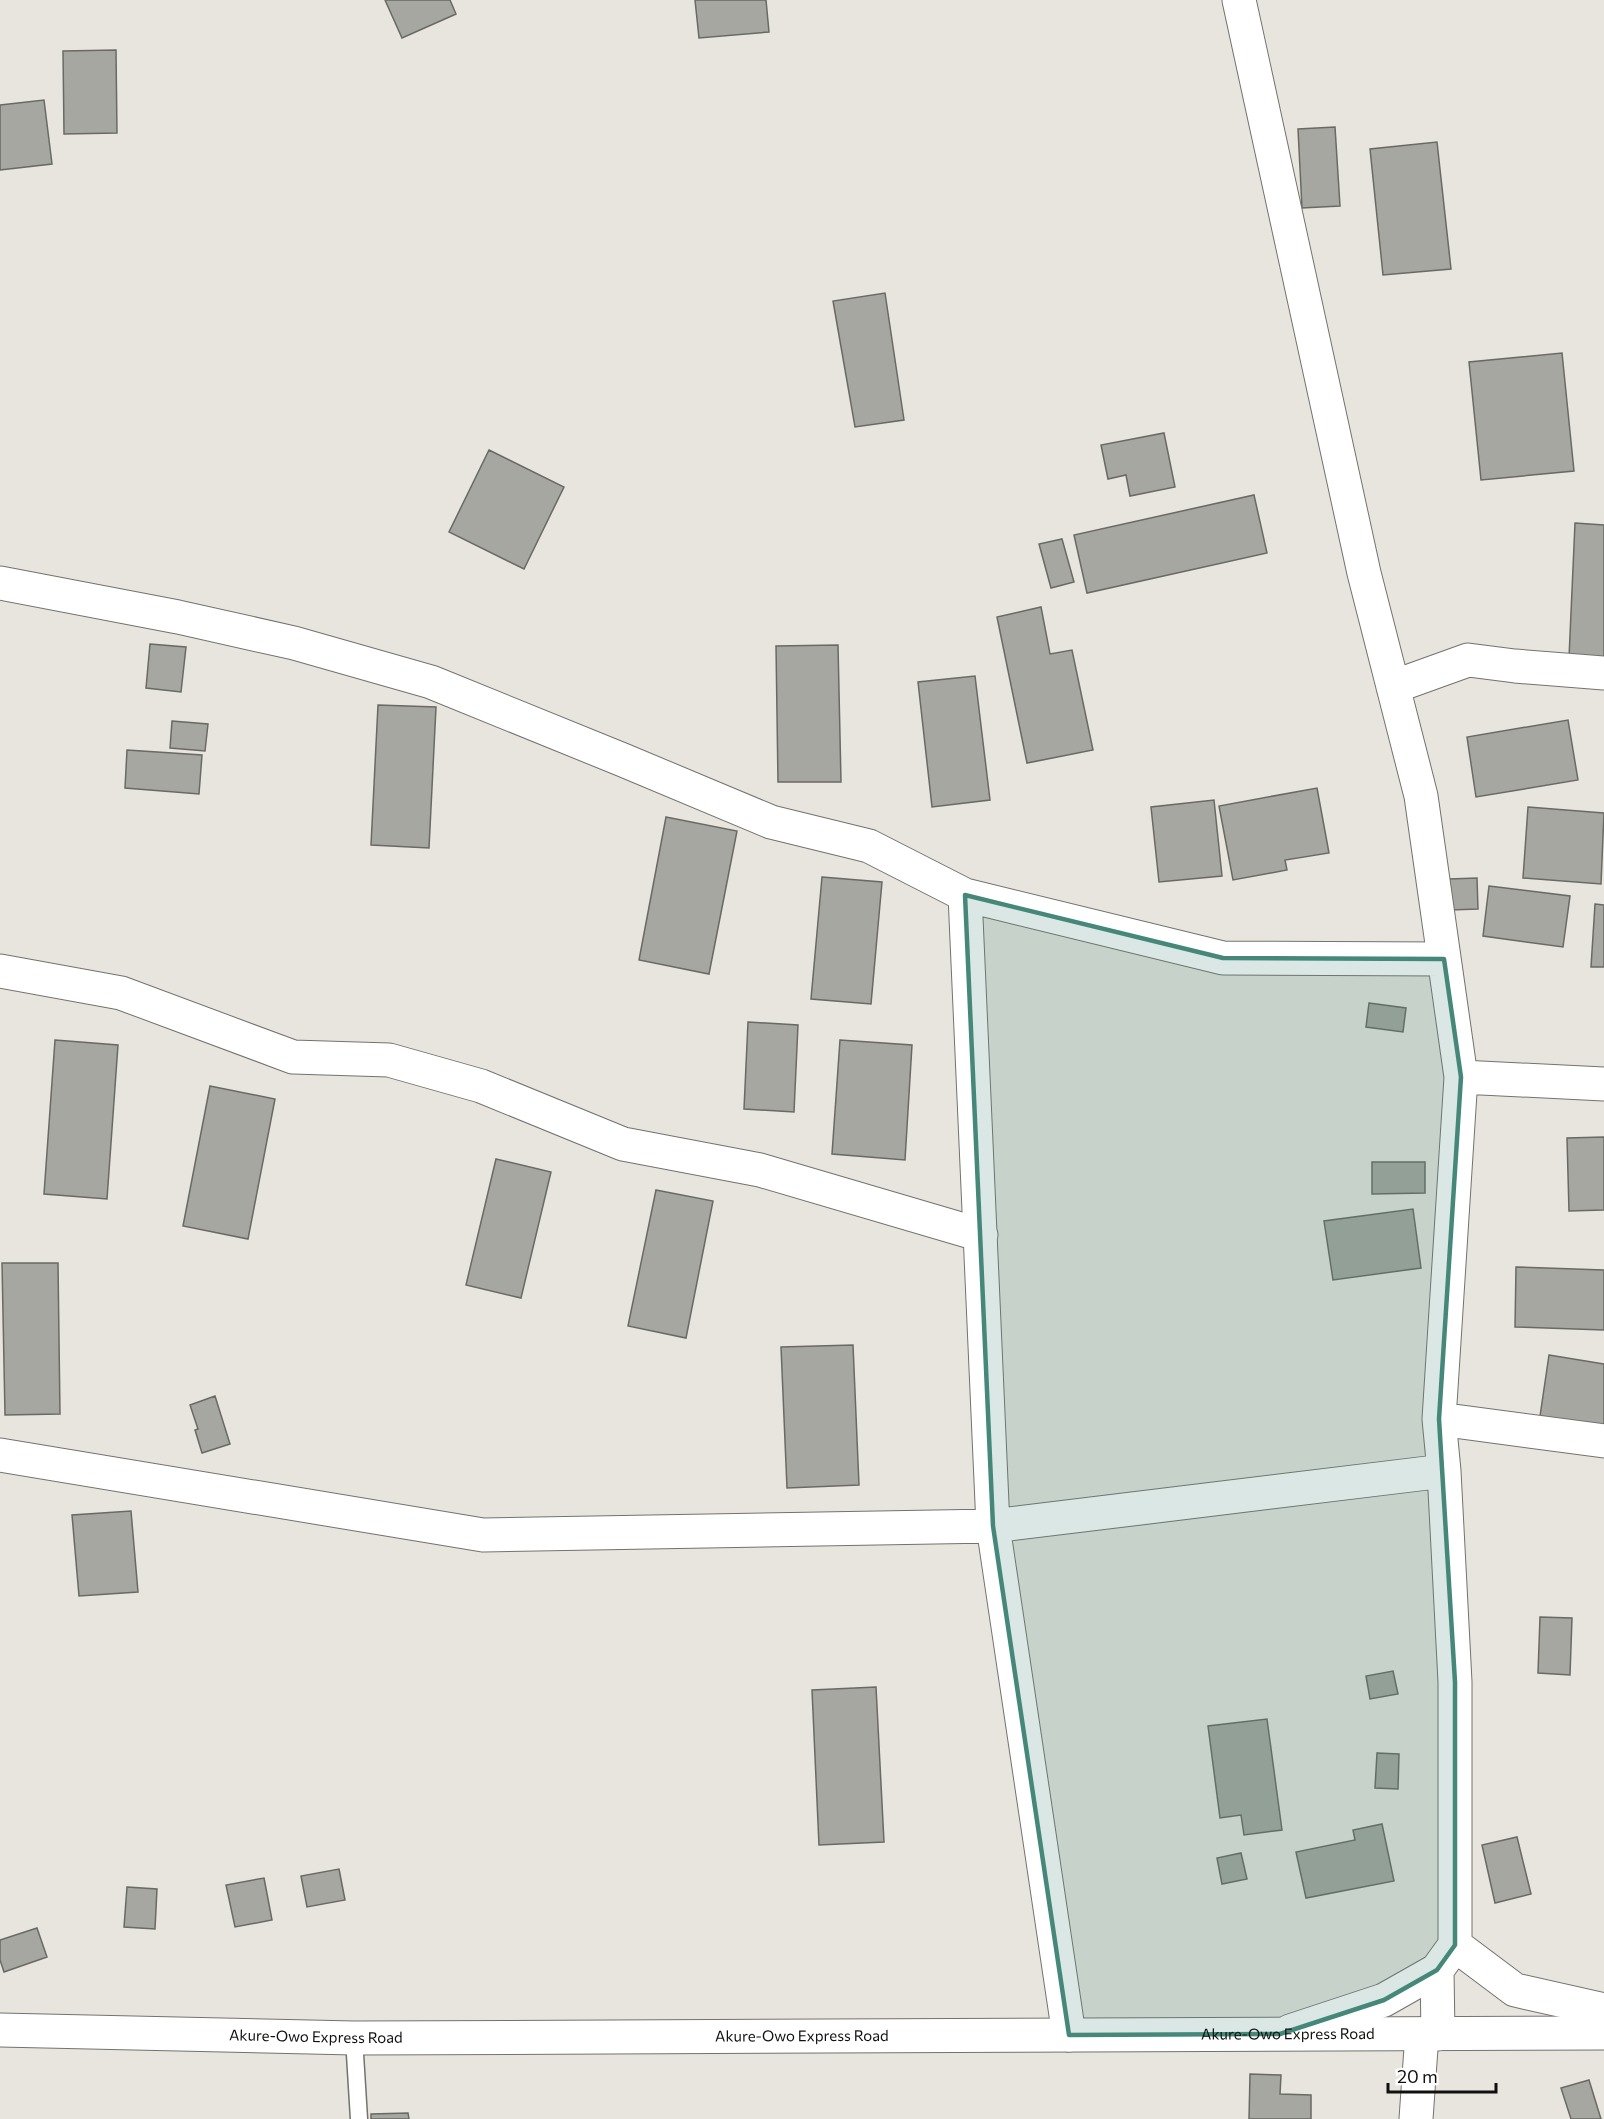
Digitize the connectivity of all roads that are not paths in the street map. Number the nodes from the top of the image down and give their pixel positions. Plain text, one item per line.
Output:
1 (1239, 0) edge
2 (0, 583) edge
3 (1604, 673) edge
4 (1393, 687) junction
5 (965, 895) junction
6 (1444, 959) junction
7 (0, 970) edge
8 (1461, 1077) junction
9 (1604, 1084) edge
10 (981, 1235) junction
11 (1439, 1419) junction
12 (1604, 1441) edge
13 (0, 1455) edge
14 (1444, 1471) junction
15 (993, 1526) junction
16 (1446, 1958) junction
17 (1604, 2010) edge
18 (0, 2030) edge
19 (1604, 2033) edge
20 (1280, 2034) junction
21 (1430, 2034) junction
22 (1069, 2036) junction
23 (354, 2038) junction
24 (359, 2119) edge
25 (1416, 2119) edge

1 - 4 main road
2 - 5 main road
3 - 4 main road
4 - 6 main road
5 - 6 main road
5 - 10 main road
6 - 8 main road
7 - 10 main road
8 - 9 main road
8 - 11 main road
10 - 15 main road
11 - 12 main road
11 - 14 main road
13 - 15 main road
14 - 15 main road
14 - 16 main road
15 - 22 main road
16 - 17 main road
16 - 20 main road
16 - 21 main road
18 - 23 main road, Akure-Owo Express Road
19 - 21 main road, Akure-Owo Express Road
20 - 21 main road, Akure-Owo Express Road
20 - 22 main road, Akure-Owo Express Road
21 - 25 main road
22 - 23 main road, Akure-Owo Express Road
23 - 24 lane

